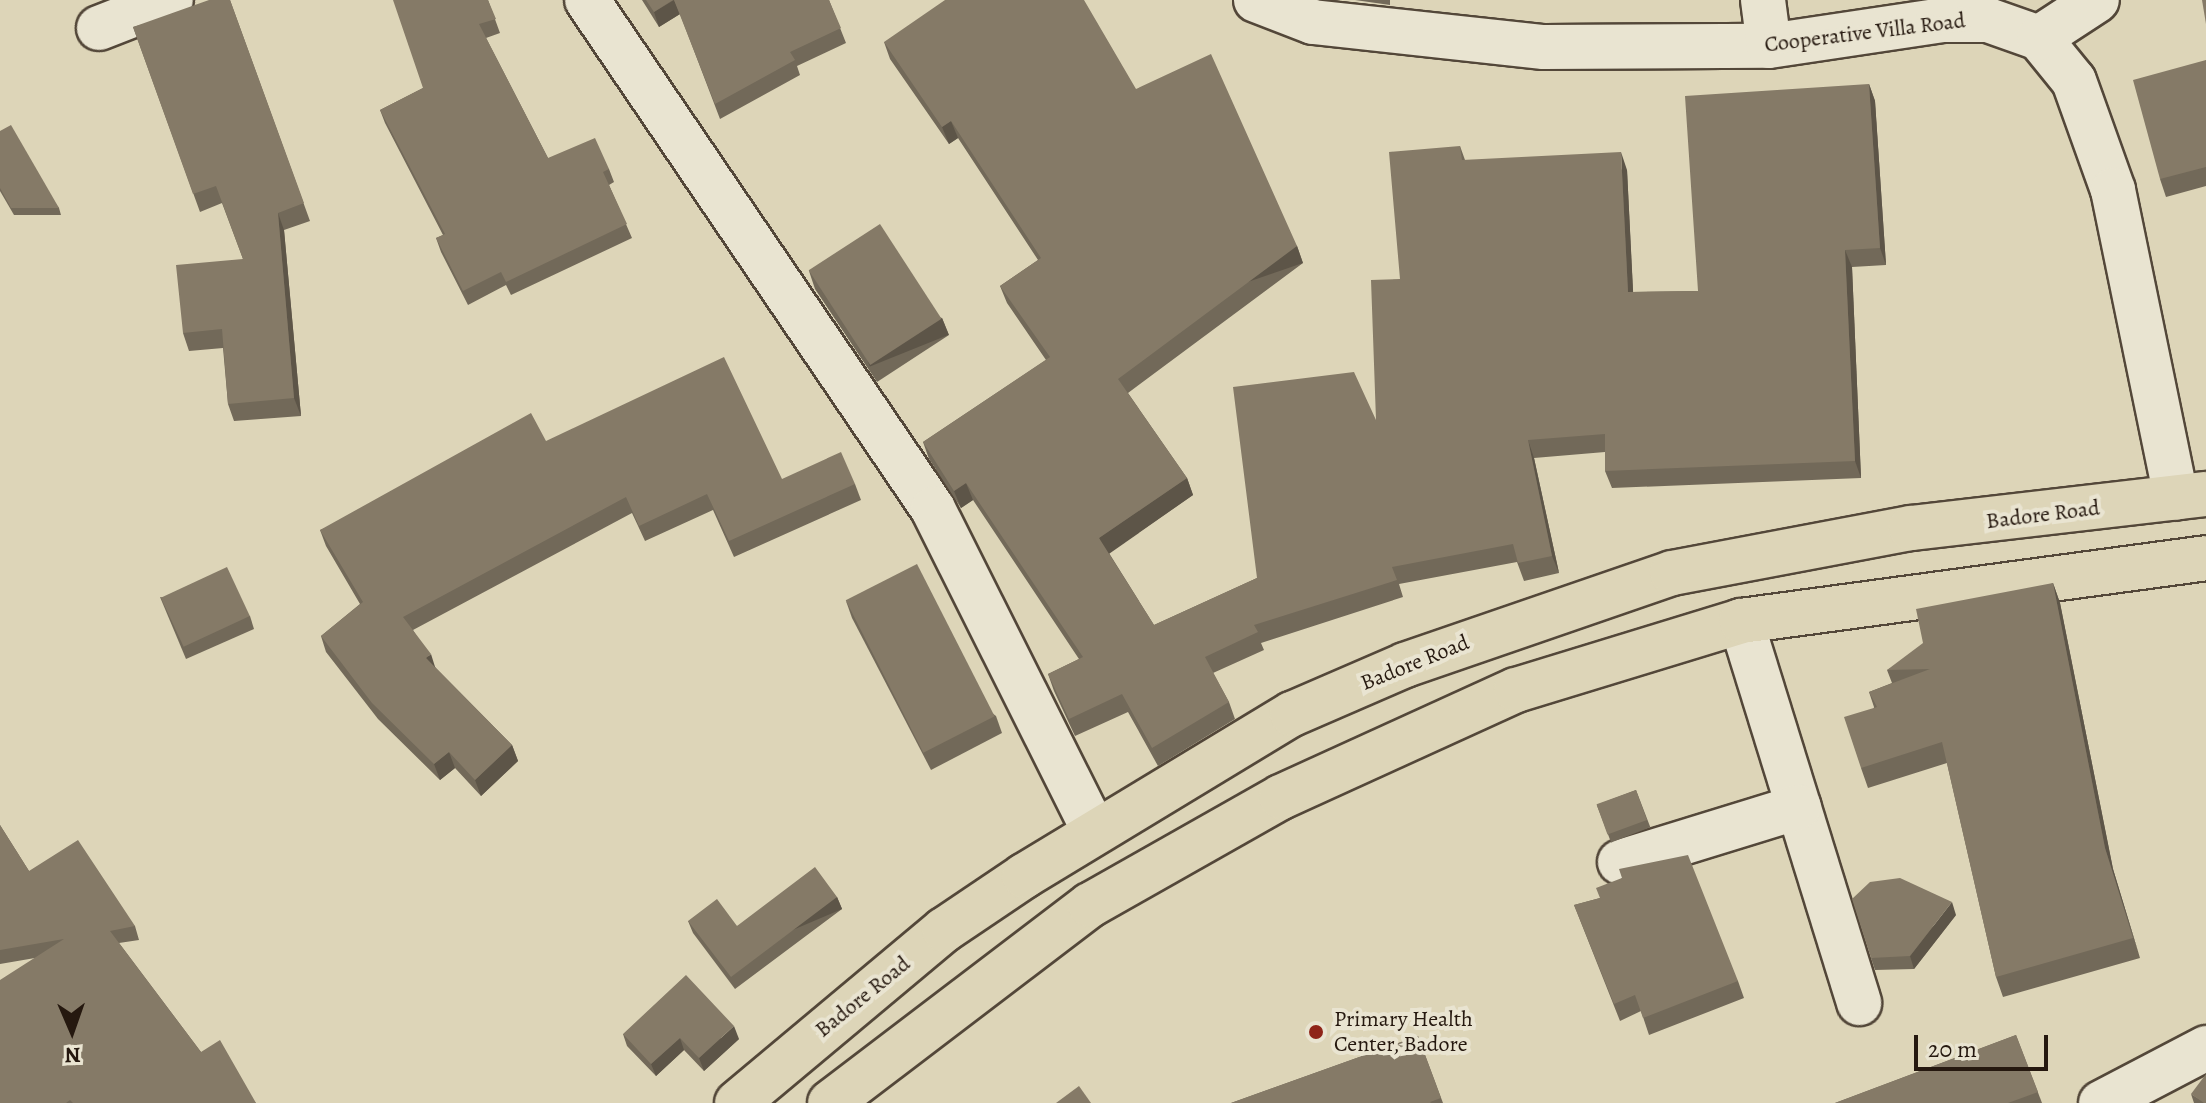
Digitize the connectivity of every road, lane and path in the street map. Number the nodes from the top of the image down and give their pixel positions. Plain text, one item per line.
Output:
1 (171, 0) edge
2 (587, 0) edge
3 (1256, 0) edge
4 (1763, 0) edge
5 (2097, 0) edge
6 (99, 28) dead end
7 (2039, 38) junction
8 (1769, 46) junction
9 (2191, 496) edge
10 (1787, 550) junction
11 (2206, 558) edge
12 (1800, 610) junction
13 (1741, 621) junction
14 (1799, 807) junction
15 (1094, 831) junction
16 (1620, 862) dead end
17 (1859, 1003) dead end
18 (2206, 1048) edge
19 (737, 1103) edge
20 (830, 1103) edge
21 (2101, 1103) edge

1 - 6 street
2 - 15 street
3 - 8 street, Cooperative Villa Road
4 - 8 street
5 - 7 street
7 - 8 street, Cooperative Villa Road
7 - 9 street
9 - 10 main road, Badore Road
10 - 12 main road
10 - 15 main road, Badore Road
11 - 12 main road
12 - 13 main road
13 - 14 street
13 - 20 main road
14 - 16 street
14 - 17 street
15 - 19 main road, Badore Road
18 - 21 street

